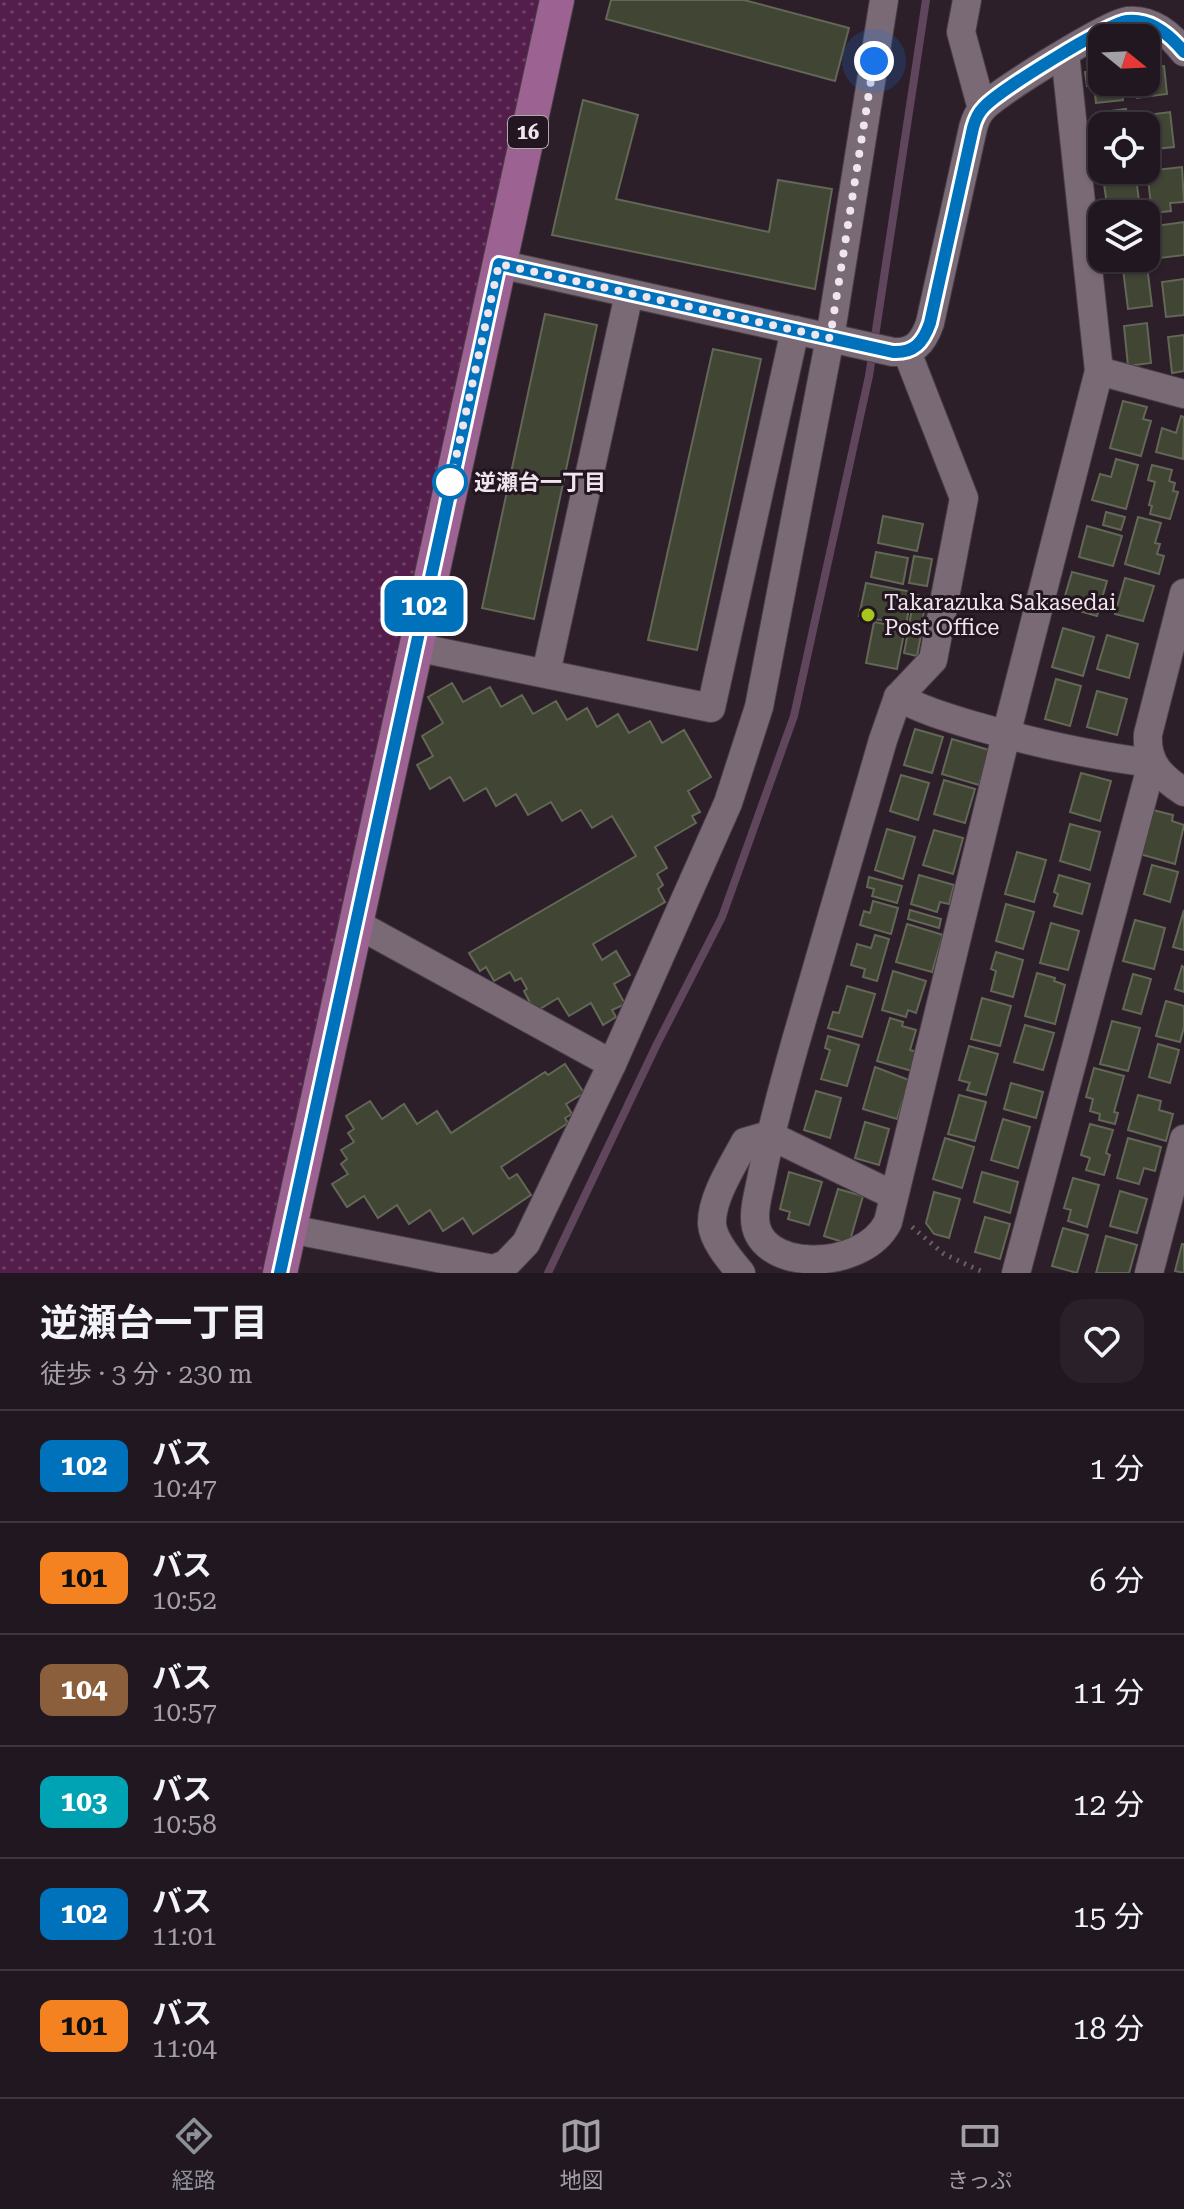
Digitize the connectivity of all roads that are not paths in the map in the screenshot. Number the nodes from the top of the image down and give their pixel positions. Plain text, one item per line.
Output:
1 (557, 0) edge
2 (884, 0) edge
3 (967, 0) edge
4 (1184, 52) edge
5 (1065, 53) junction
6 (982, 109) junction
7 (499, 264) junction
8 (629, 294) junction
9 (795, 330) junction
10 (832, 338) junction
11 (900, 352) junction
12 (1099, 371) junction
13 (1184, 394) edge
14 (1184, 593) edge
15 (415, 647) junction
16 (546, 673) junction
17 (898, 697) junction
18 (711, 708) junction
19 (755, 719) junction
20 (1006, 735) junction
21 (1152, 763) junction
22 (1184, 792) edge
23 (355, 923) junction
24 (612, 1064) junction
25 (769, 1135) junction
26 (1184, 1139) edge
27 (899, 1208) junction
28 (290, 1229) junction
29 (280, 1273) edge
30 (741, 1273) edge
31 (1016, 1273) edge
32 (1149, 1273) edge

1 - 7 main road, 16
2 - 10 street
3 - 6 street
4 - 5 street
5 - 6 street
5 - 12 street
6 - 11 street
7 - 8 street
7 - 15 main road, 16
8 - 9 street
8 - 16 street
9 - 10 street
9 - 18 street
10 - 11 street
10 - 19 street
11 - 17 street
12 - 13 street
12 - 20 street
14 - 21 street
15 - 16 street
15 - 23 main road, 16
16 - 18 street
17 - 20 street
17 - 25 street
18 - 19 street
19 - 24 street
20 - 21 street
20 - 27 street
21 - 22 street
21 - 31 street
23 - 24 street
23 - 28 main road, 16
24 - 28 street
25 - 27 street
25 - 27 street
25 - 30 street
26 - 32 street
28 - 29 main road, 16

